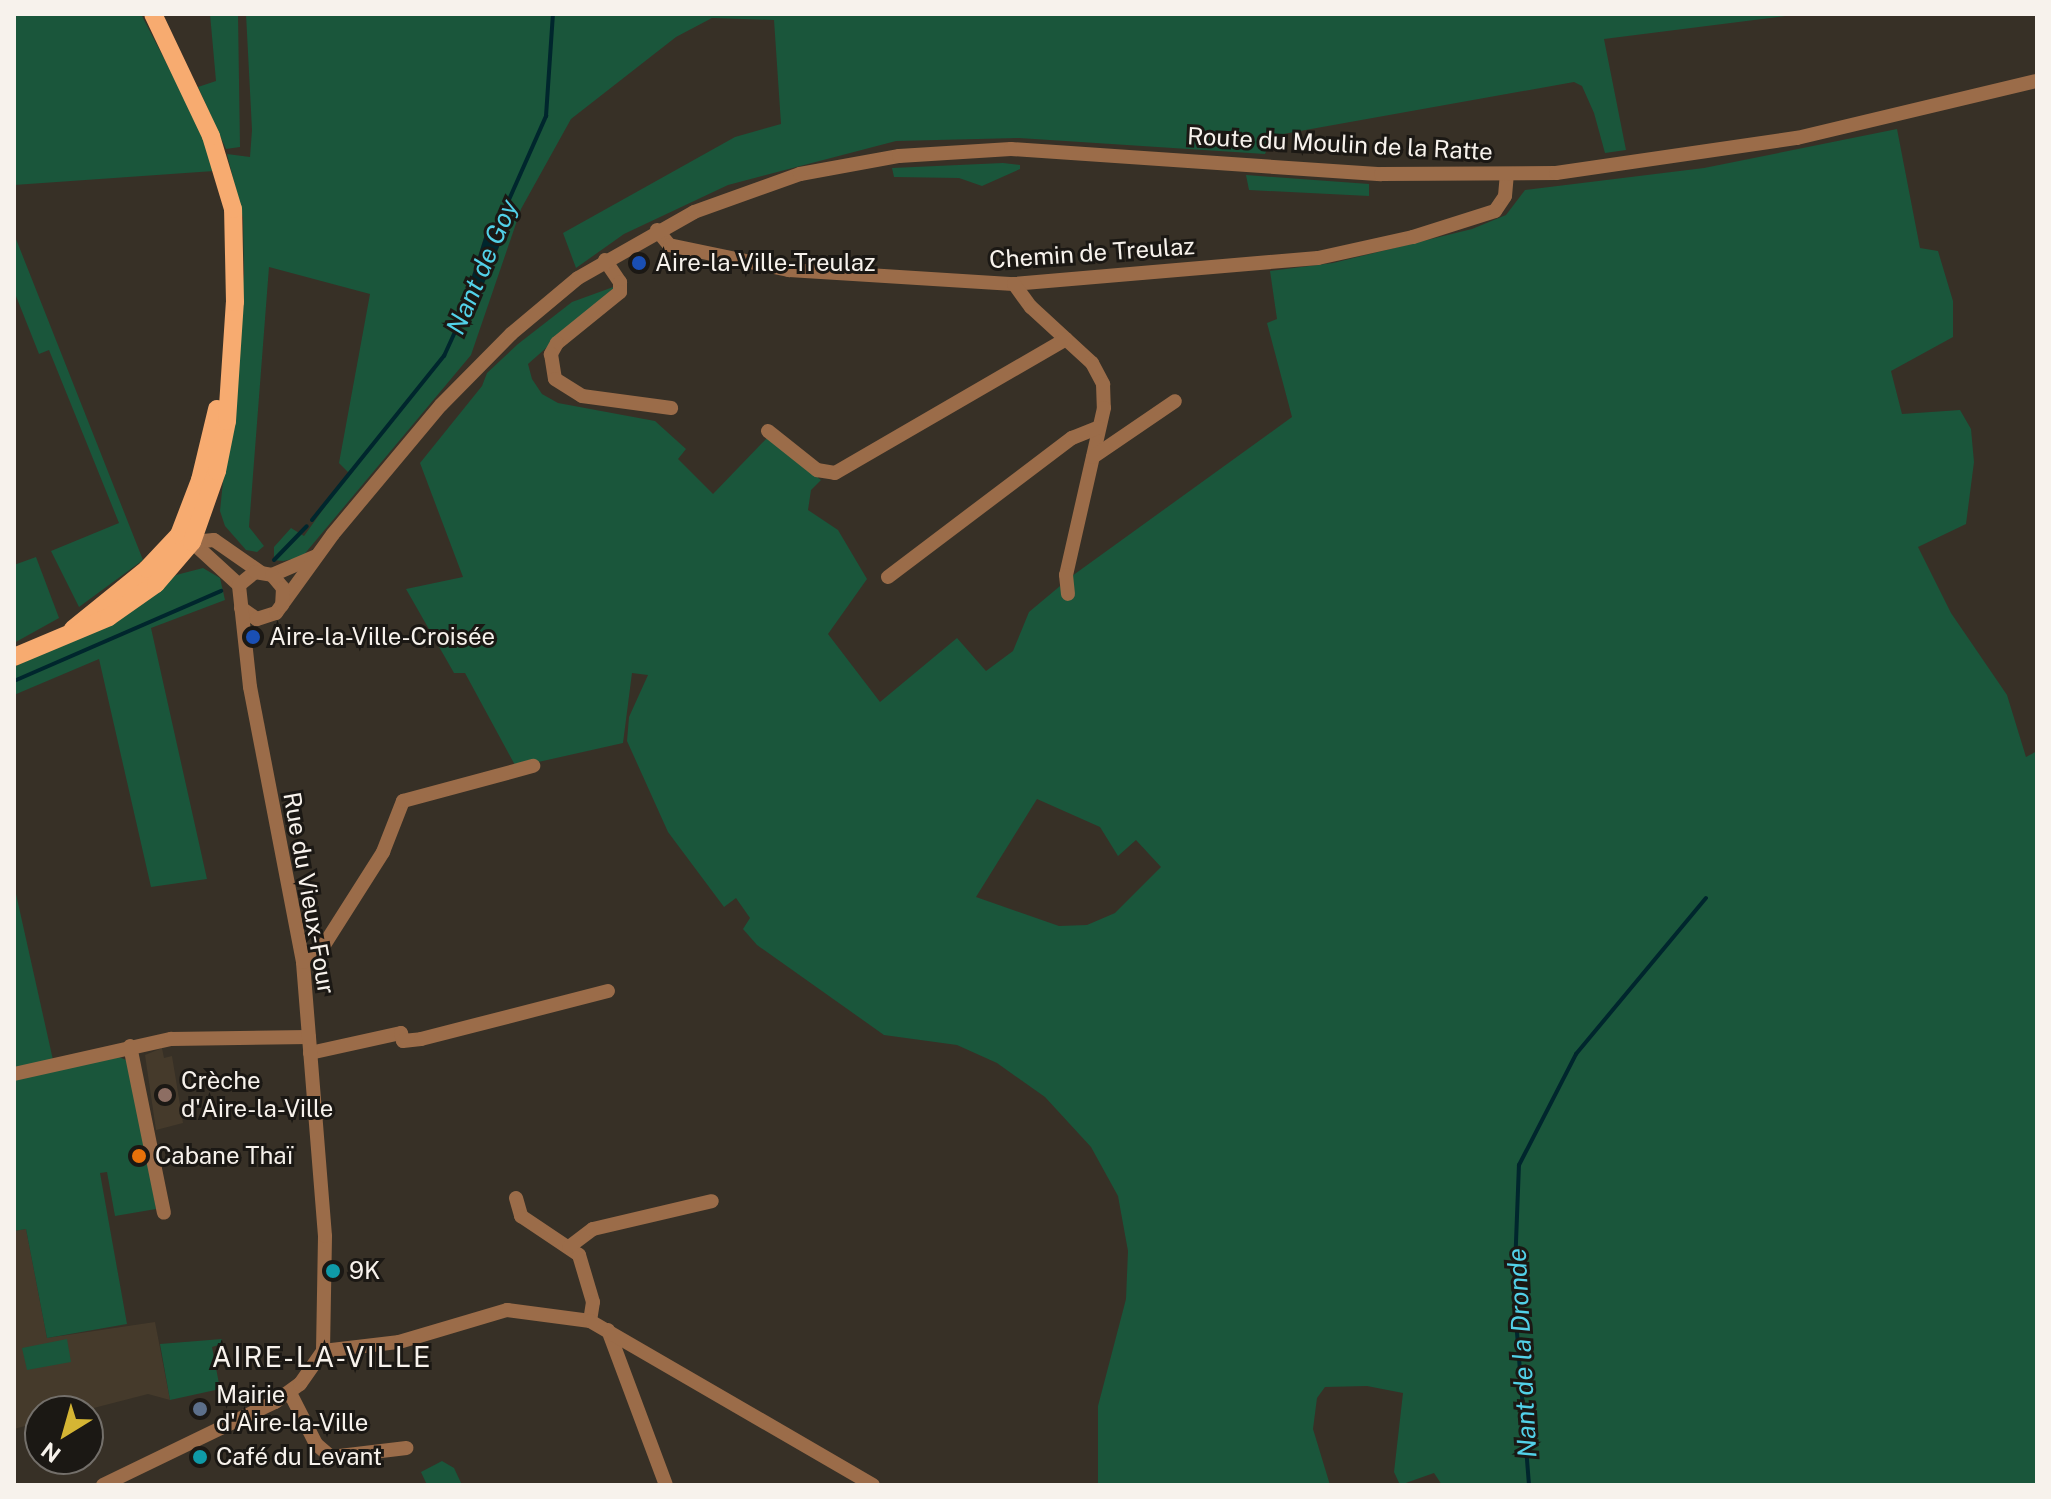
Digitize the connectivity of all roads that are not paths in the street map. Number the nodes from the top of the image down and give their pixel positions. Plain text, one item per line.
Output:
1 (153, 14) edge
2 (2037, 81) edge
3 (1507, 175) junction
4 (657, 230) junction
5 (608, 264) junction
6 (1014, 284) junction
7 (1066, 339) junction
8 (1175, 401) dead end
9 (671, 408) dead end
10 (1099, 427) junction
11 (768, 431) dead end
12 (1093, 457) junction
13 (186, 538) junction
14 (317, 554) junction
15 (266, 574) junction
16 (888, 577) dead end
17 (239, 585) junction
18 (1068, 594) dead end
19 (282, 605) junction
20 (241, 608) junction
21 (264, 619) junction
22 (14, 657) edge
23 (248, 660) junction
24 (533, 766) dead end
25 (303, 962) junction
26 (608, 991) dead end
27 (309, 1037) junction
28 (130, 1046) junction
29 (310, 1053) junction
30 (14, 1074) edge
31 (516, 1198) dead end
32 (712, 1201) dead end
33 (164, 1213) dead end
34 (569, 1247) junction
35 (590, 1321) junction
36 (608, 1330) junction
37 (323, 1351) junction
38 (290, 1393) junction
39 (406, 1448) dead end
40 (103, 1485) edge
41 (666, 1485) edge
42 (873, 1485) edge

1 - 13 main road
2 - 3 street, Route du Moulin de la Ratte
3 - 4 street, Route du Moulin de la Ratte
3 - 6 street, Chemin de Treulaz
4 - 5 street, Route du Moulin de la Ratte
4 - 6 street, Chemin de Treulaz
5 - 9 street
5 - 14 street, Route du Moulin de la Ratte
6 - 7 street
7 - 10 street
7 - 11 street
8 - 12 street
10 - 12 street
10 - 16 street
12 - 18 street
13 - 15 street
13 - 17 street
13 - 22 main road
14 - 15 street
14 - 19 street, Route du Moulin de la Ratte
15 - 17 street
15 - 19 street
17 - 20 street
19 - 21 street
20 - 21 street
20 - 23 street, Rue du Vieux-Four
21 - 23 street
23 - 25 street, Rue du Vieux-Four
24 - 25 street
25 - 27 street, Rue du Vieux-Four
26 - 29 street
27 - 28 street
27 - 29 street, Rue du Vieux-Four
28 - 30 street
28 - 33 street
29 - 37 street, Rue du Vieux-Four
31 - 34 street
32 - 34 street
34 - 35 street
35 - 36 street
35 - 37 street
36 - 41 street
36 - 42 street
37 - 38 street
38 - 39 street
38 - 40 street

